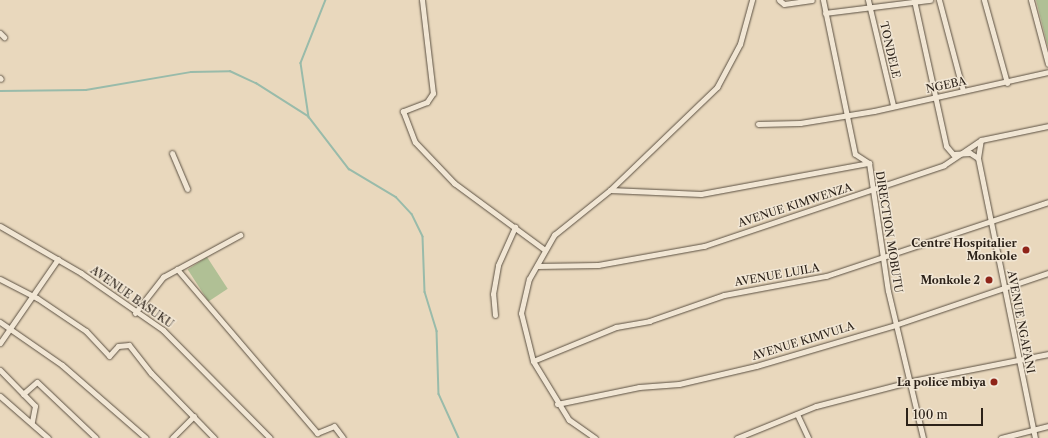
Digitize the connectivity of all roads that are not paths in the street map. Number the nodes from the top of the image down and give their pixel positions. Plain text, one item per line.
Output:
1 (422, 0) edge
2 (752, 0) edge
3 (779, 0) edge
4 (812, 0) edge
5 (823, 0) edge
6 (868, 0) edge
7 (930, 0) edge
8 (939, 0) edge
9 (984, 0) edge
10 (1031, 0) edge
11 (914, 1) edge
12 (870, 8) junction
13 (825, 13) junction
14 (1048, 64) edge
15 (1048, 72) edge
16 (1007, 83) junction
17 (963, 91) junction
18 (934, 98) junction
19 (893, 105) junction
20 (847, 115) junction
21 (758, 124) dead end
22 (1048, 126) edge
23 (981, 140) junction
24 (172, 153) dead end
25 (962, 154) junction
26 (978, 158) junction
27 (868, 163) junction
28 (187, 189) dead end
29 (610, 190) junction
30 (873, 190) junction
31 (1048, 202) edge
32 (991, 223) junction
33 (0, 226) edge
34 (515, 226) junction
35 (240, 234) dead end
36 (545, 250) junction
37 (883, 258) junction
38 (58, 259) junction
39 (537, 266) junction
40 (177, 269) junction
41 (1048, 272) edge
42 (0, 279) edge
43 (1004, 287) junction
44 (34, 297) junction
45 (135, 313) junction
46 (495, 315) dead end
47 (0, 322) edge
48 (895, 325) junction
49 (10, 329) junction
50 (0, 343) edge
51 (1048, 354) edge
52 (1019, 361) junction
53 (533, 362) junction
54 (0, 370) edge
55 (912, 381) junction
56 (23, 394) junction
57 (0, 396) edge
58 (557, 404) junction
59 (797, 414) junction
60 (194, 416) junction
61 (32, 422) junction
62 (1048, 426) edge
63 (1033, 429) junction
64 (48, 438) edge
65 (96, 438) edge
66 (146, 438) edge
67 (172, 438) edge
68 (214, 438) edge
69 (270, 438) edge
70 (343, 438) edge
71 (596, 438) edge
72 (737, 438) edge
73 (808, 438) edge
74 (923, 438) edge
75 (1001, 438) edge
76 (1035, 438) edge

1 - 34 street
2 - 29 street
3 - 4 street
5 - 13 street, DIRECTION MOBUTU
6 - 12 street, TONDELE
7 - 11 street
8 - 17 street
9 - 16 street
10 - 14 street
11 - 12 street
11 - 18 street
12 - 13 street
12 - 19 street, TONDELE
13 - 20 street, DIRECTION MOBUTU
15 - 16 street, NGEBA
16 - 17 street, NGEBA
17 - 18 street, NGEBA
18 - 19 street, NGEBA
18 - 25 street
19 - 20 street, NGEBA
20 - 21 street, NGEBA
20 - 27 street, DIRECTION MOBUTU
22 - 23 street, AVENUE KIMWENZA
23 - 25 street, AVENUE KIMWENZA
23 - 26 street
24 - 28 street
25 - 26 street
25 - 30 street, AVENUE KIMWENZA
26 - 32 street, AVENUE NGAFANI
27 - 29 street
27 - 30 street, DIRECTION MOBUTU
29 - 36 street
30 - 37 street, DIRECTION MOBUTU
30 - 39 street, AVENUE KIMWENZA
31 - 32 street, AVENUE LUILA
32 - 37 street, AVENUE LUILA
32 - 43 street, AVENUE NGAFANI
33 - 38 street, AVENUE BASUKU
34 - 36 street
34 - 46 street
35 - 40 street
36 - 39 street
37 - 48 street, DIRECTION MOBUTU
37 - 53 street, AVENUE LUILA
38 - 44 street
38 - 45 street, AVENUE BASUKU
39 - 53 street
40 - 45 street
40 - 70 street
41 - 43 street, AVENUE KIMVULA
42 - 44 street
43 - 48 street, AVENUE KIMVULA
43 - 52 street, AVENUE NGAFANI
44 - 49 street
44 - 60 street
45 - 69 street, AVENUE BASUKU
47 - 49 street
48 - 55 street, DIRECTION MOBUTU
48 - 58 street, AVENUE KIMVULA
49 - 50 street
49 - 66 street
51 - 52 street
52 - 55 street
52 - 63 street, AVENUE NGAFANI
53 - 58 street
54 - 56 street
55 - 59 street
55 - 74 street, DIRECTION MOBUTU
56 - 61 street
56 - 65 street
57 - 61 street
58 - 71 street
59 - 72 street
59 - 73 street
60 - 67 street
60 - 68 street
61 - 64 street
62 - 63 street
63 - 75 street
63 - 76 street, AVENUE NGAFANI

